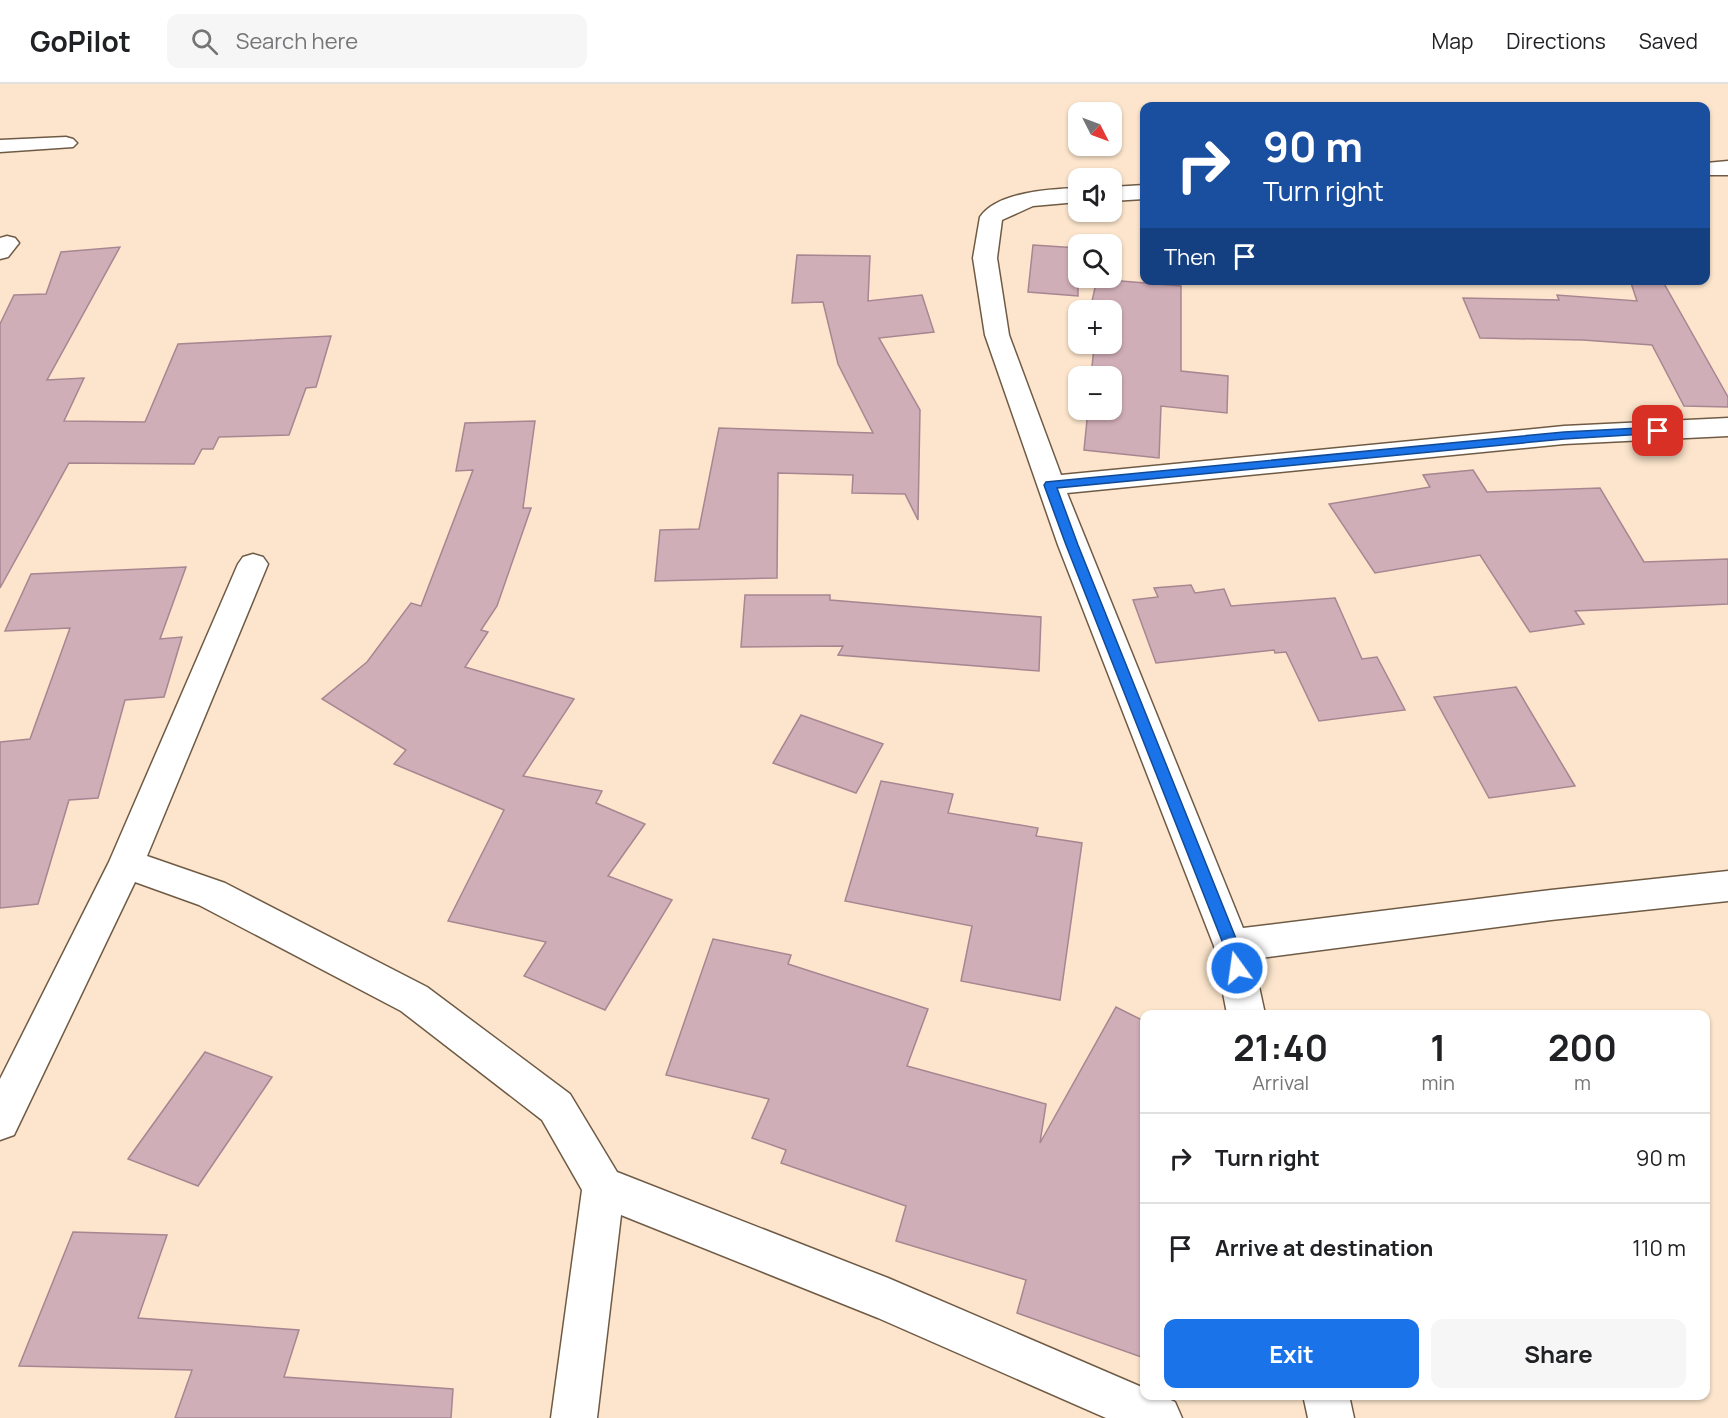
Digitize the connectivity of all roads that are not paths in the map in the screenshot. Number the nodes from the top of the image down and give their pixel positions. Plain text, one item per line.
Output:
1 (66, 143) dead end
2 (0, 146) edge
3 (1728, 168) edge
4 (1710, 169) edge
5 (1140, 192) edge
6 (1122, 193) edge
7 (1068, 195) edge
8 (1728, 428) edge
9 (1050, 485) junction
10 (253, 564) dead end
11 (126, 864) junction
12 (1728, 886) edge
13 (1232, 946) junction
14 (1245, 1010) edge
15 (0, 1121) edge
16 (603, 1187) junction
17 (1327, 1400) edge
18 (574, 1418) edge
19 (1159, 1418) edge
20 (1331, 1418) edge

1 - 2 street
3 - 4 street
5 - 6 street
7 - 9 street
8 - 9 street
9 - 13 street
10 - 11 street
11 - 15 street
11 - 16 street
12 - 13 street
13 - 14 street
16 - 18 street
16 - 19 street
17 - 20 street

